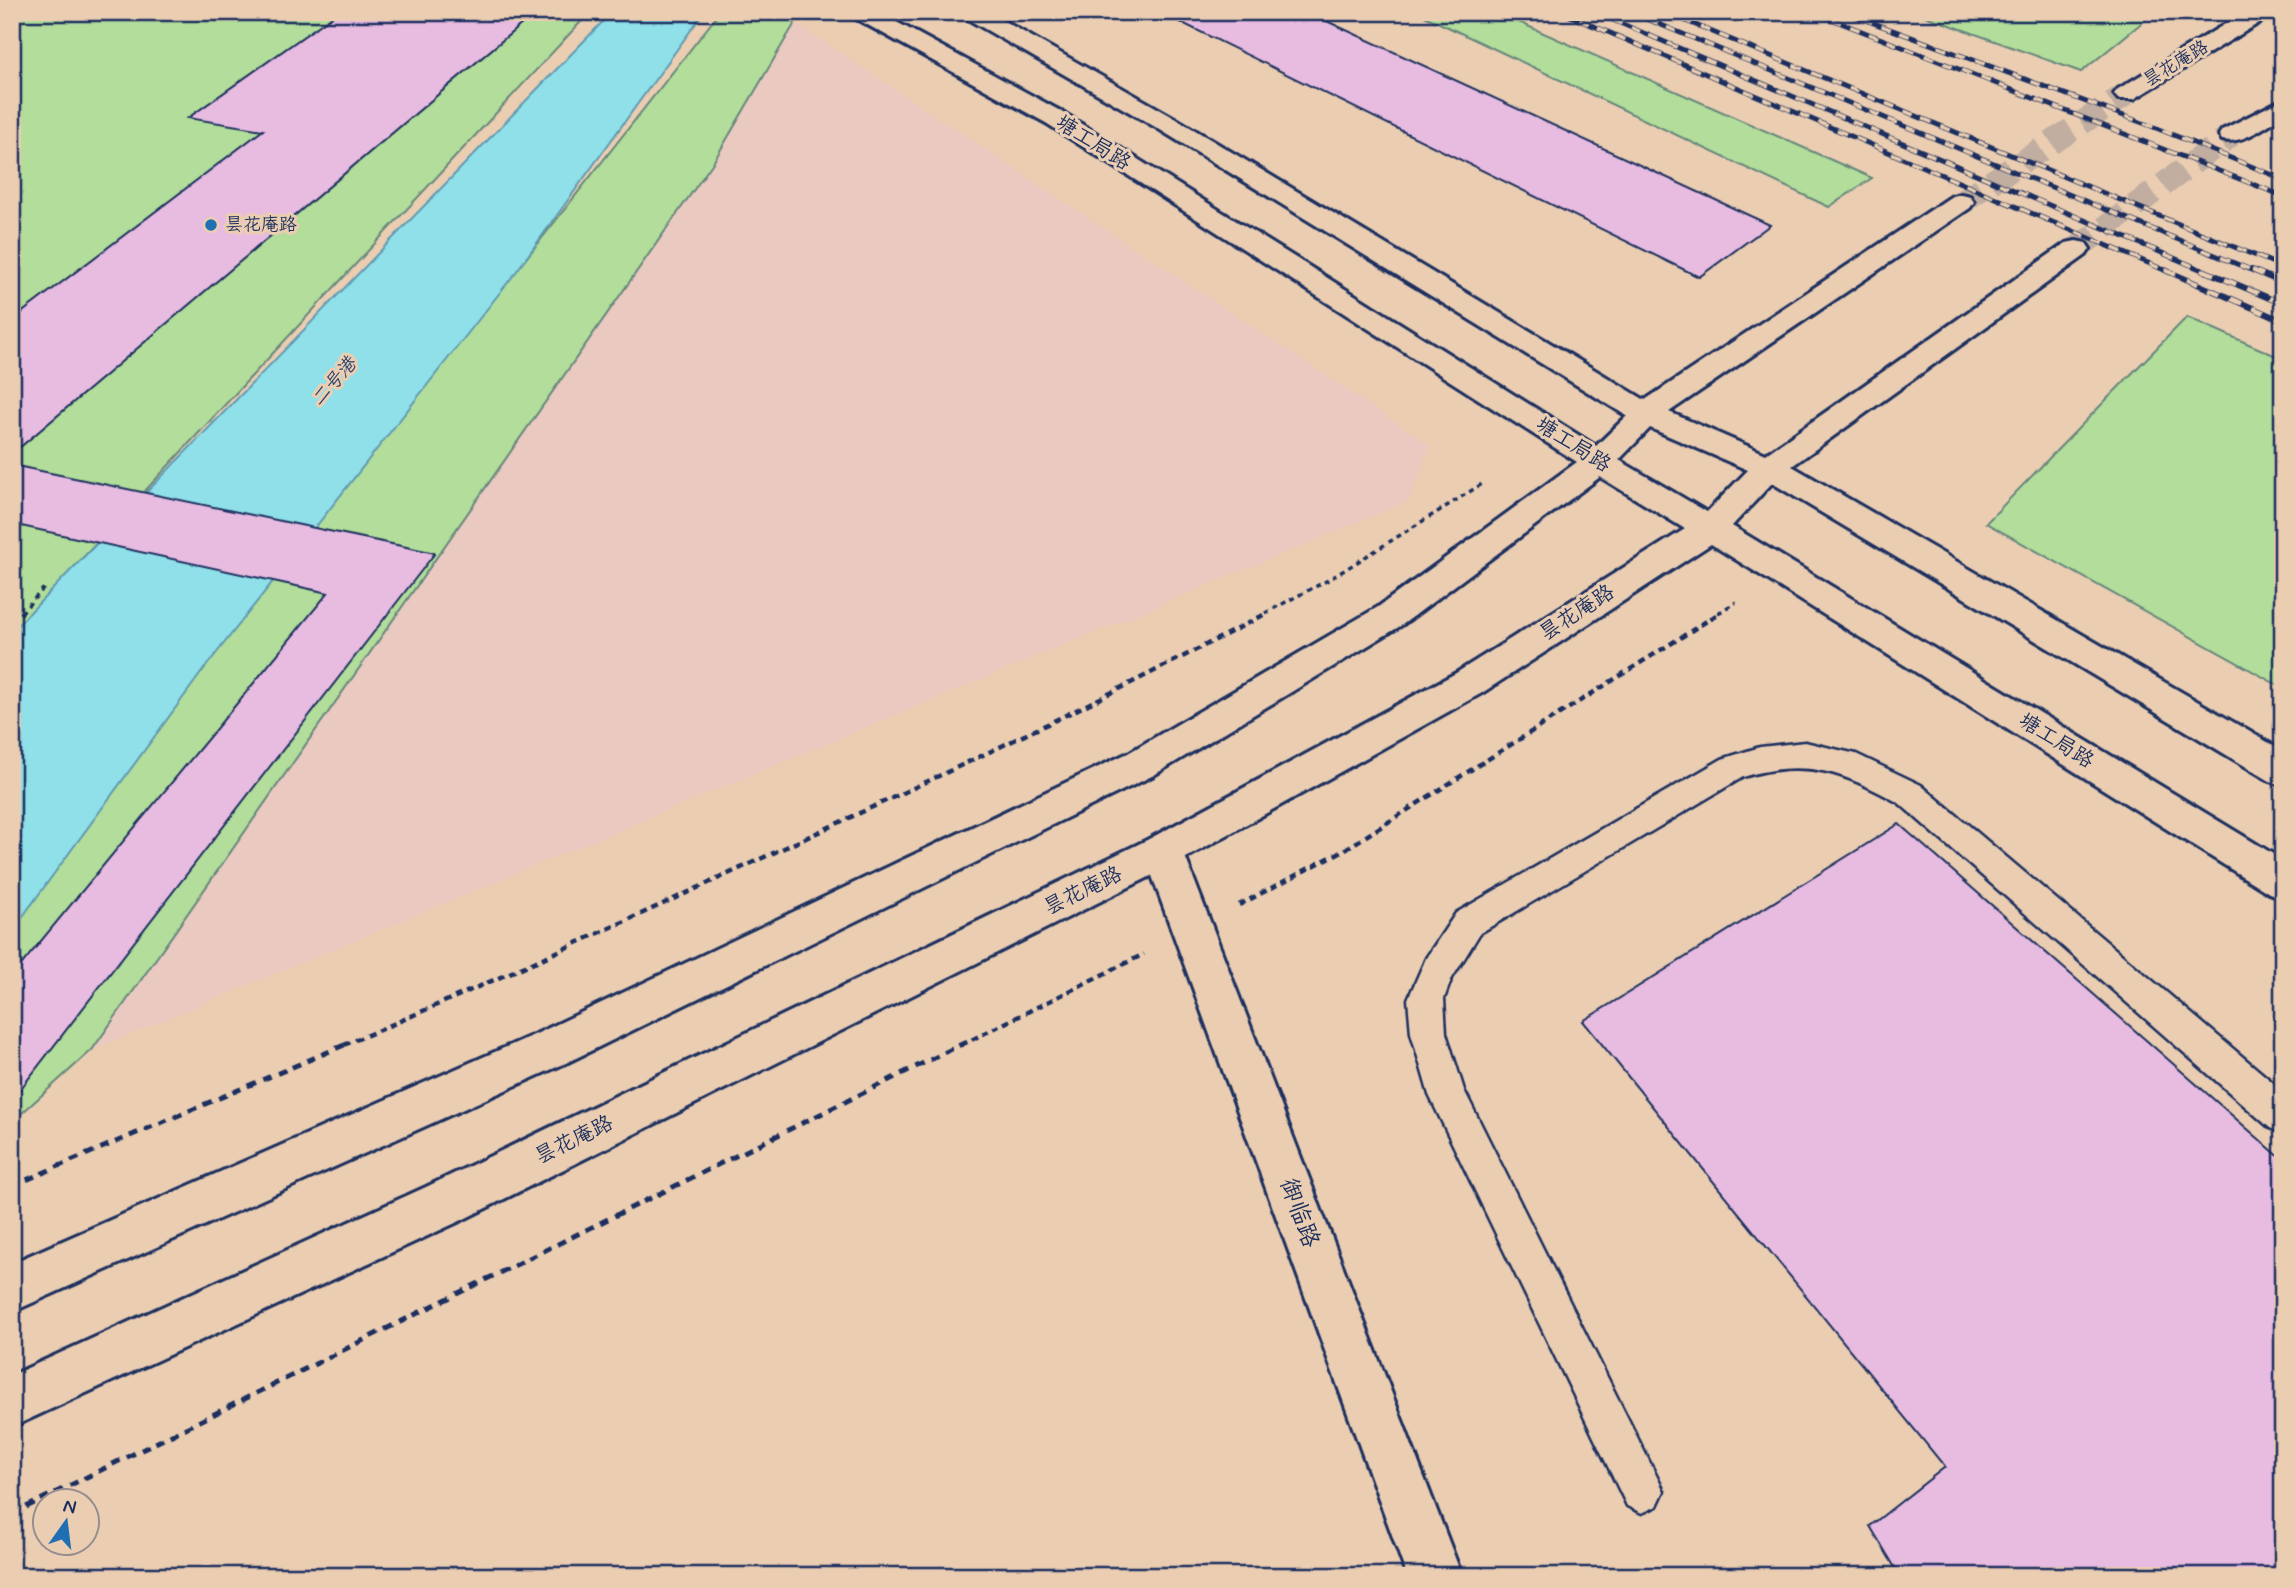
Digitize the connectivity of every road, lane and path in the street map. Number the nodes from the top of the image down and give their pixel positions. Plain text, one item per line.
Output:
1 (861, 12) edge
2 (972, 12) edge
3 (2261, 12) edge
4 (2126, 94) tunnel mouth
5 (2283, 106) edge
6 (2231, 135) tunnel mouth
7 (1961, 202) tunnel mouth
8 (2076, 249) tunnel mouth
9 (1646, 414) junction
10 (1559, 436) junction
11 (1599, 462) junction
12 (1769, 467) junction
13 (1711, 528) junction
14 (1783, 572) junction
15 (44, 588) dead end
16 (12, 623) edge
17 (2283, 769) edge
18 (1163, 851) junction
19 (2283, 881) edge
20 (1193, 929) junction
21 (2283, 1115) edge
22 (12, 1186) edge
23 (12, 1289) edge
24 (12, 1401) edge
25 (1642, 1491) dead end
26 (12, 1514) edge
27 (1434, 1576) edge

1 - 10 main road, 塘工局路
2 - 9 main road
3 - 4 main road, 昙花庵路
5 - 6 main road
7 - 9 main road
8 - 12 main road, 昙花庵路
9 - 11 main road
9 - 12 main road
10 - 11 main road, 塘工局路
10 - 22 path
11 - 13 main road, 塘工局路
11 - 23 main road
12 - 13 main road, 昙花庵路
12 - 17 main road
13 - 14 main road, 塘工局路
13 - 18 main road, 昙花庵路
14 - 19 main road, 塘工局路
14 - 20 path
15 - 16 path
18 - 20 main road, 御临路
18 - 24 main road, 昙花庵路
20 - 26 path
20 - 27 main road, 御临路
21 - 25 lane

